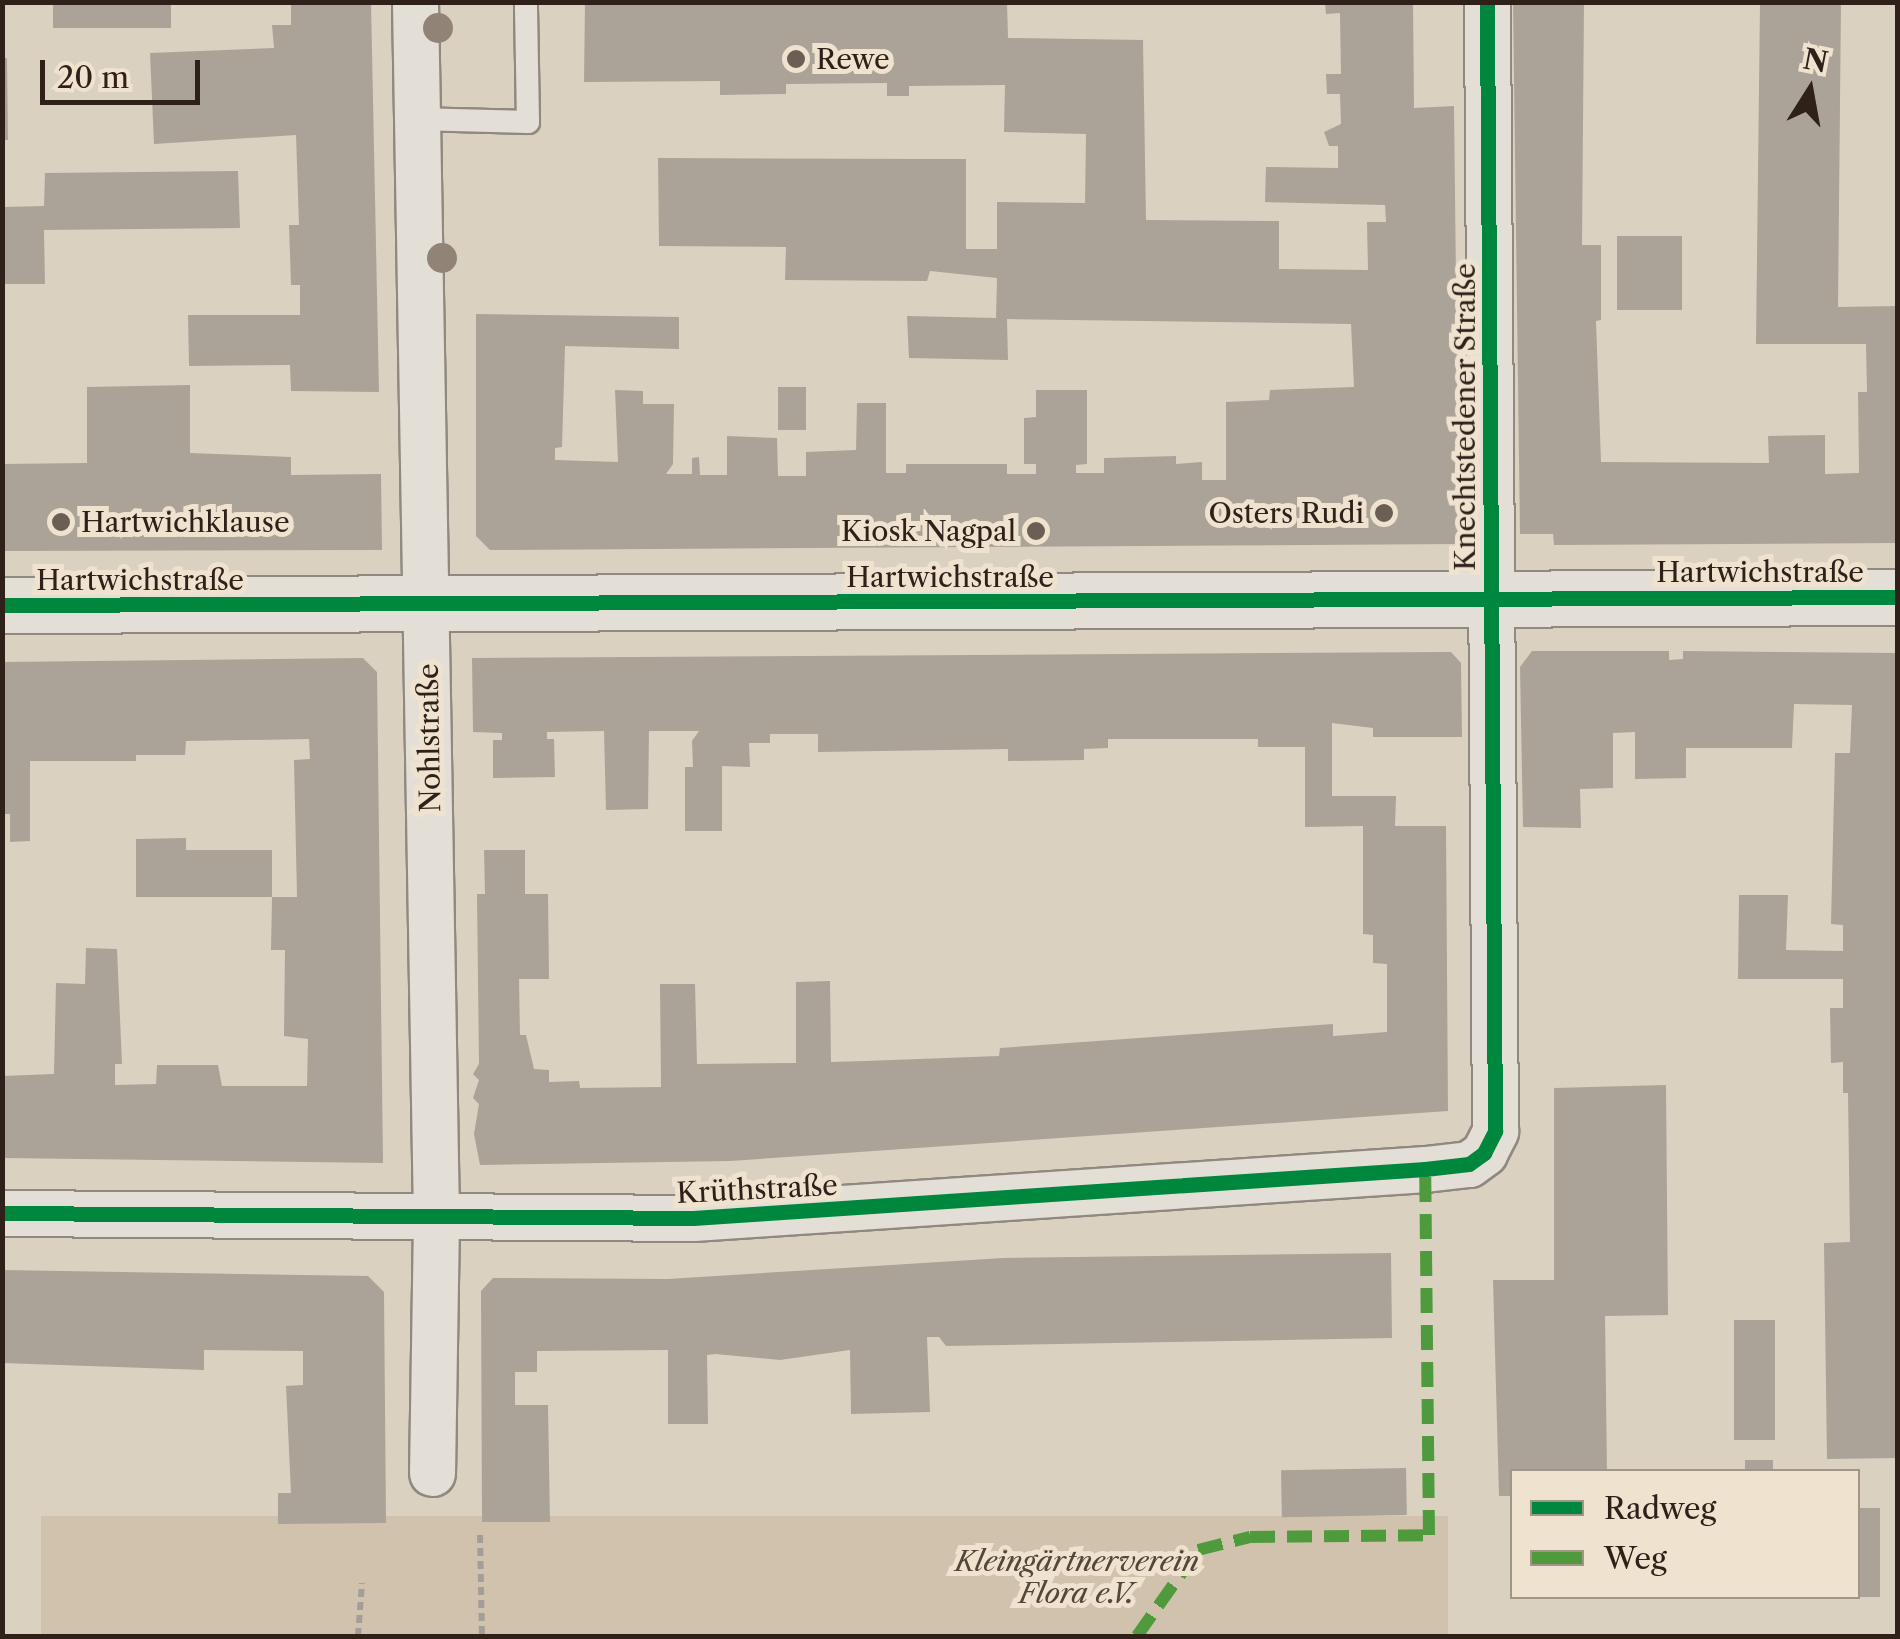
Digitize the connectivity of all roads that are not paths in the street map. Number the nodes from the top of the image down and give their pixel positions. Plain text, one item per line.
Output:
1 (414, 2) edge
2 (526, 2) edge
3 (1487, 2) edge
4 (417, 119) junction
5 (1898, 597) edge
6 (1491, 600) junction
7 (428, 604) junction
8 (2, 605) edge
9 (1495, 1130) joint
10 (2, 1213) edge
11 (436, 1220) junction
12 (432, 1474) dead end

1 - 4 street, Nohlstraße
2 - 4 lane
3 - 6 street, Knechtstedener Straße
4 - 7 street, Nohlstraße
5 - 6 street, Hartwichstraße
6 - 7 street, Hartwichstraße
6 - 9 street, Knechtstedener Straße
7 - 8 street, Hartwichstraße
7 - 11 street, Nohlstraße
9 - 11 street, Krüthstraße
10 - 11 street, Krüthstraße
11 - 12 street, Nohlstraße

